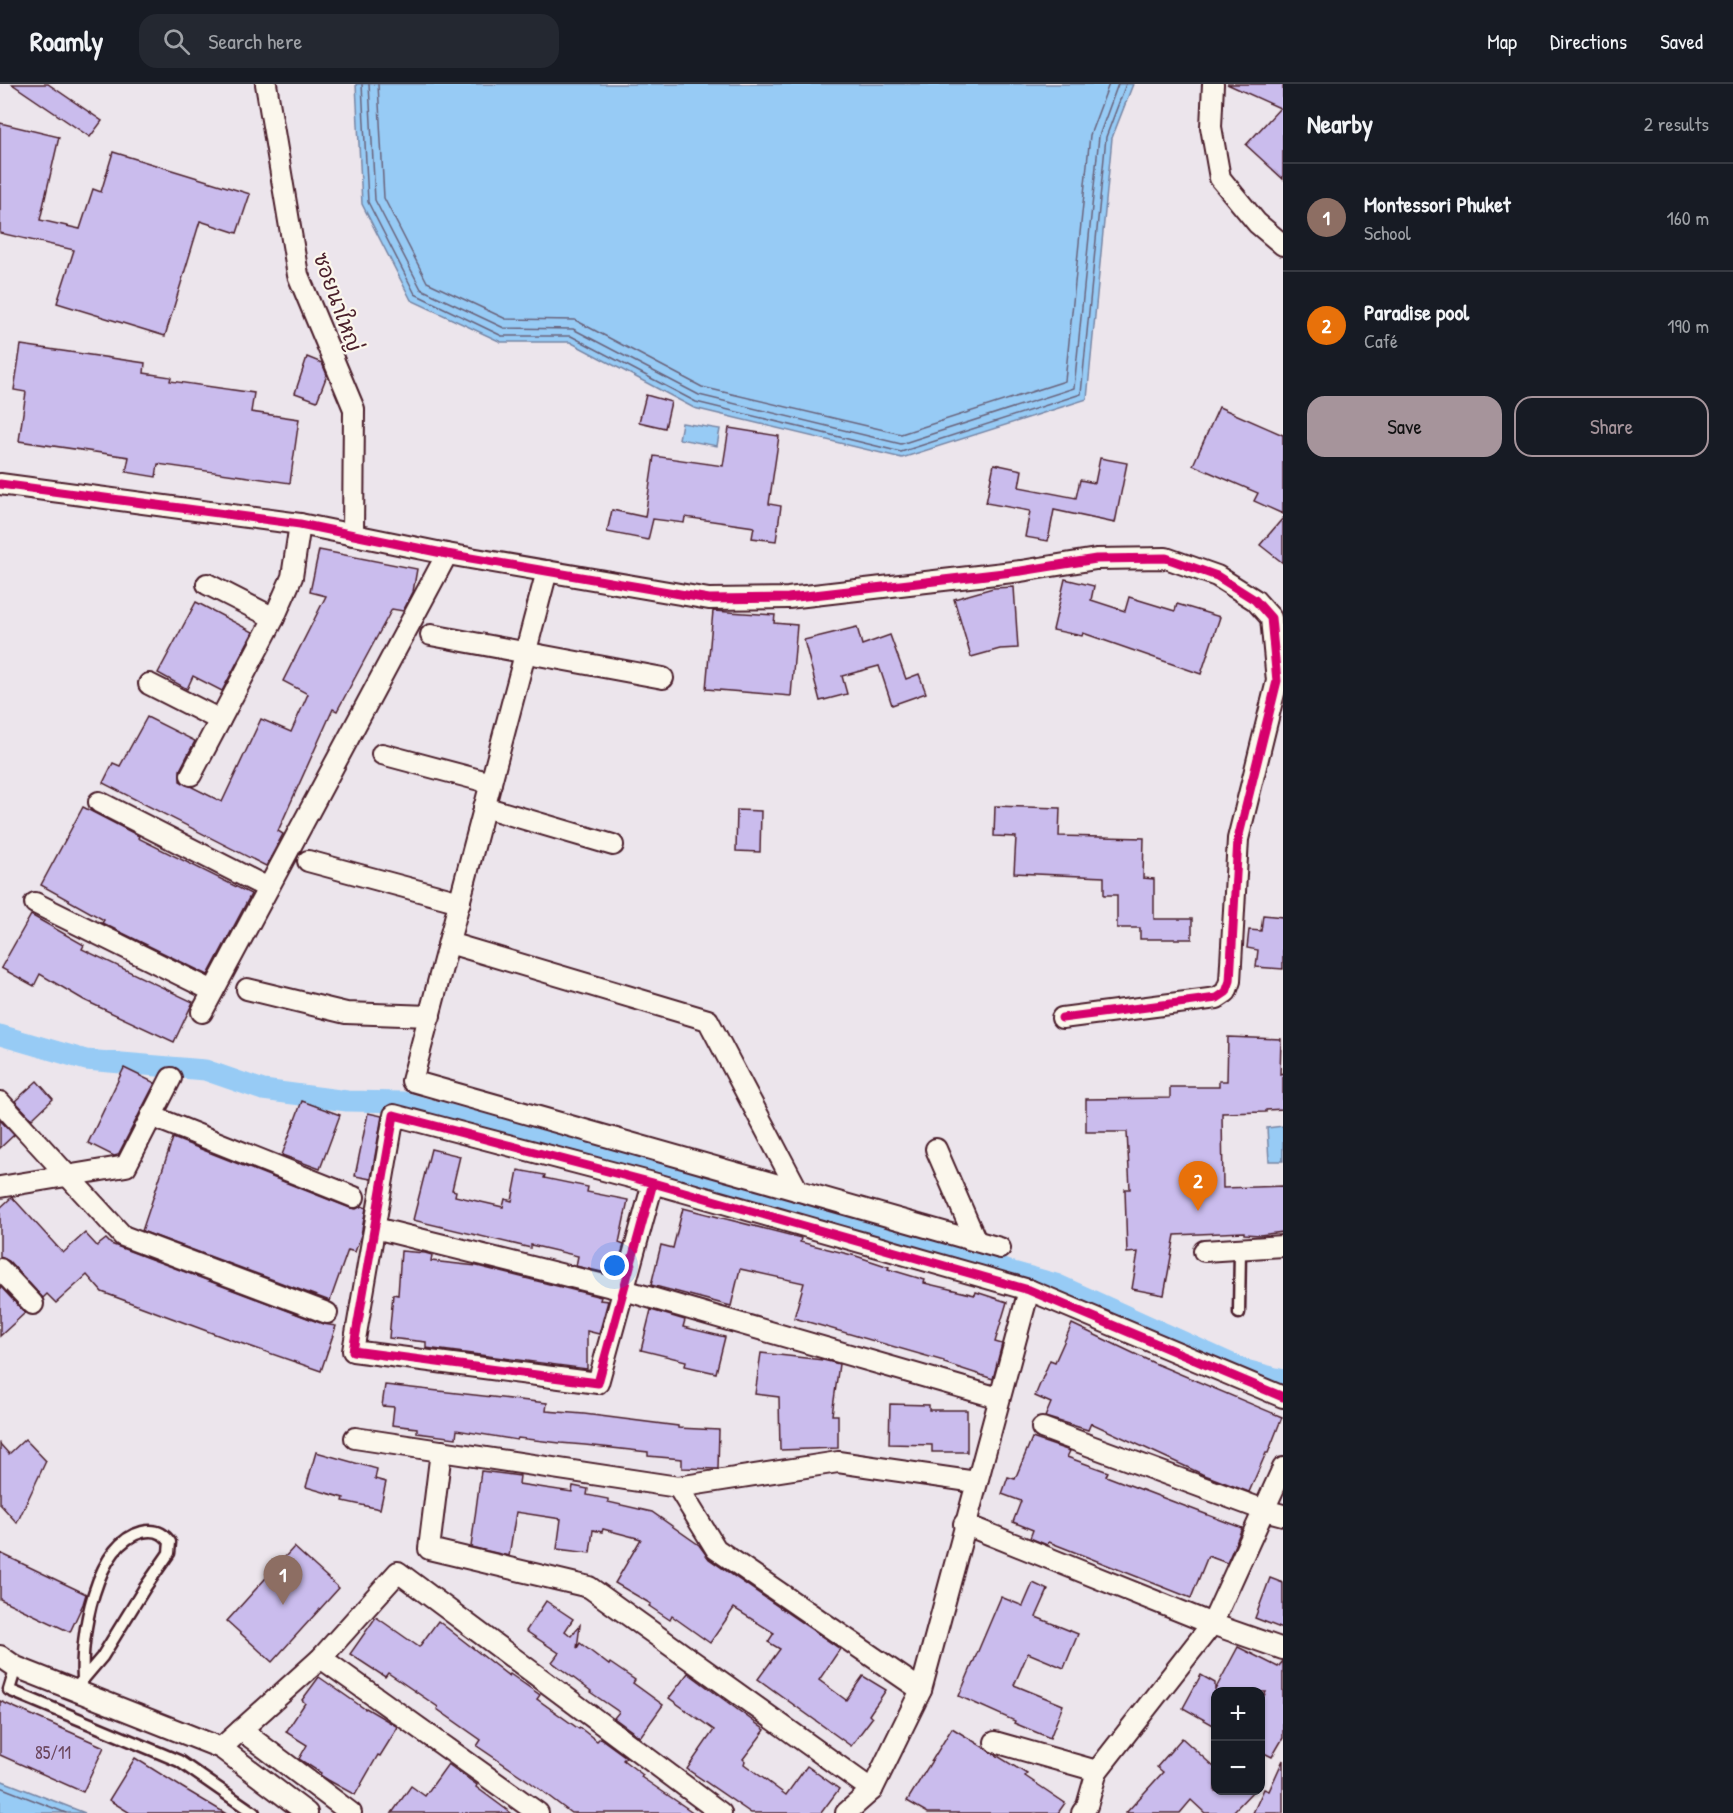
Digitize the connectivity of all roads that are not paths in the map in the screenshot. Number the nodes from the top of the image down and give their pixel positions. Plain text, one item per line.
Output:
1 (266, 84) edge
2 (1213, 84) edge
3 (1283, 245) edge
4 (0, 483) edge
5 (300, 524) junction
6 (352, 535) junction
7 (447, 554) junction
8 (547, 572) junction
9 (207, 584) dead end
10 (274, 618) junction
11 (431, 635) dead end
12 (526, 651) junction
13 (663, 678) dead end
14 (150, 684) dead end
15 (220, 720) junction
16 (382, 754) dead end
17 (191, 775) dead end
18 (491, 783) junction
19 (99, 802) dead end
20 (484, 807) junction
21 (613, 845) dead end
22 (308, 861) dead end
23 (268, 888) junction
24 (460, 902) junction
25 (34, 903) dead end
26 (449, 943) junction
27 (247, 989) dead end
28 (213, 991) junction
29 (202, 1012) dead end
30 (430, 1016) junction
31 (1062, 1018) dead end
32 (171, 1078) dead end
33 (0, 1102) edge
34 (152, 1116) junction
35 (936, 1149) dead end
36 (67, 1176) junction
37 (653, 1183) junction
38 (0, 1187) edge
39 (798, 1191) junction
40 (354, 1197) dead end
41 (375, 1228) junction
42 (976, 1241) junction
43 (1283, 1246) edge
44 (1000, 1248) dead end
45 (1240, 1249) junction
46 (1204, 1251) dead end
47 (0, 1269) edge
48 (624, 1290) junction
49 (1029, 1290) junction
50 (33, 1304) dead end
51 (327, 1313) dead end
52 (1239, 1313) dead end
53 (1283, 1397) edge
54 (999, 1398) junction
55 (1042, 1428) dead end
56 (355, 1438) dead end
57 (441, 1451) junction
58 (1283, 1468) edge
59 (976, 1482) junction
60 (678, 1487) junction
61 (1274, 1512) edge
62 (964, 1524) junction
63 (1212, 1624) junction
64 (1283, 1649) edge
65 (0, 1656) edge
66 (321, 1658) junction
67 (16, 1667) junction
68 (79, 1684) junction
69 (921, 1690) junction
70 (241, 1730) junction
71 (995, 1742) dead end
72 (221, 1748) junction
73 (1097, 1771) junction
74 (872, 1790) junction
75 (1087, 1811) edge
76 (255, 1813) edge
77 (307, 1813) edge
78 (351, 1813) edge
79 (538, 1813) edge
80 (721, 1813) edge
81 (846, 1813) edge

1 - 6 street, ซอยนาใหญ่
2 - 3 street
4 - 5 street
5 - 6 street
5 - 10 street
6 - 7 street
7 - 8 street
7 - 23 street
8 - 12 street
8 - 31 street
9 - 10 street
10 - 15 street
11 - 12 street
12 - 13 street
12 - 18 street
14 - 15 street
15 - 17 street
16 - 18 street
18 - 20 street
19 - 23 street
20 - 21 street
20 - 24 street
22 - 24 street
23 - 28 street
24 - 26 street
25 - 28 street
26 - 30 street
26 - 39 street
27 - 30 street
28 - 29 street
30 - 39 street
32 - 34 street
33 - 36 street
34 - 36 street
34 - 40 street
35 - 42 street
36 - 38 street
36 - 51 street
37 - 41 street
37 - 48 street
37 - 49 street
39 - 42 street
41 - 48 street
41 - 48 street
42 - 44 street
43 - 45 street
45 - 46 street
45 - 52 lane
47 - 50 street
48 - 54 street
49 - 53 street
49 - 54 street
54 - 59 street
55 - 61 street
56 - 57 street
57 - 60 street
57 - 74 street
58 - 61 street
59 - 60 street
59 - 62 street
60 - 69 street
61 - 63 street
62 - 63 street
62 - 69 street
63 - 64 street
63 - 73 street
65 - 67 street
66 - 70 street
66 - 79 street
66 - 80 street
67 - 68 street
67 - 76 lane
68 - 68 lane
68 - 72 street
69 - 74 street
70 - 72 street
70 - 78 street
71 - 73 street
72 - 77 street
73 - 75 street
74 - 81 street

